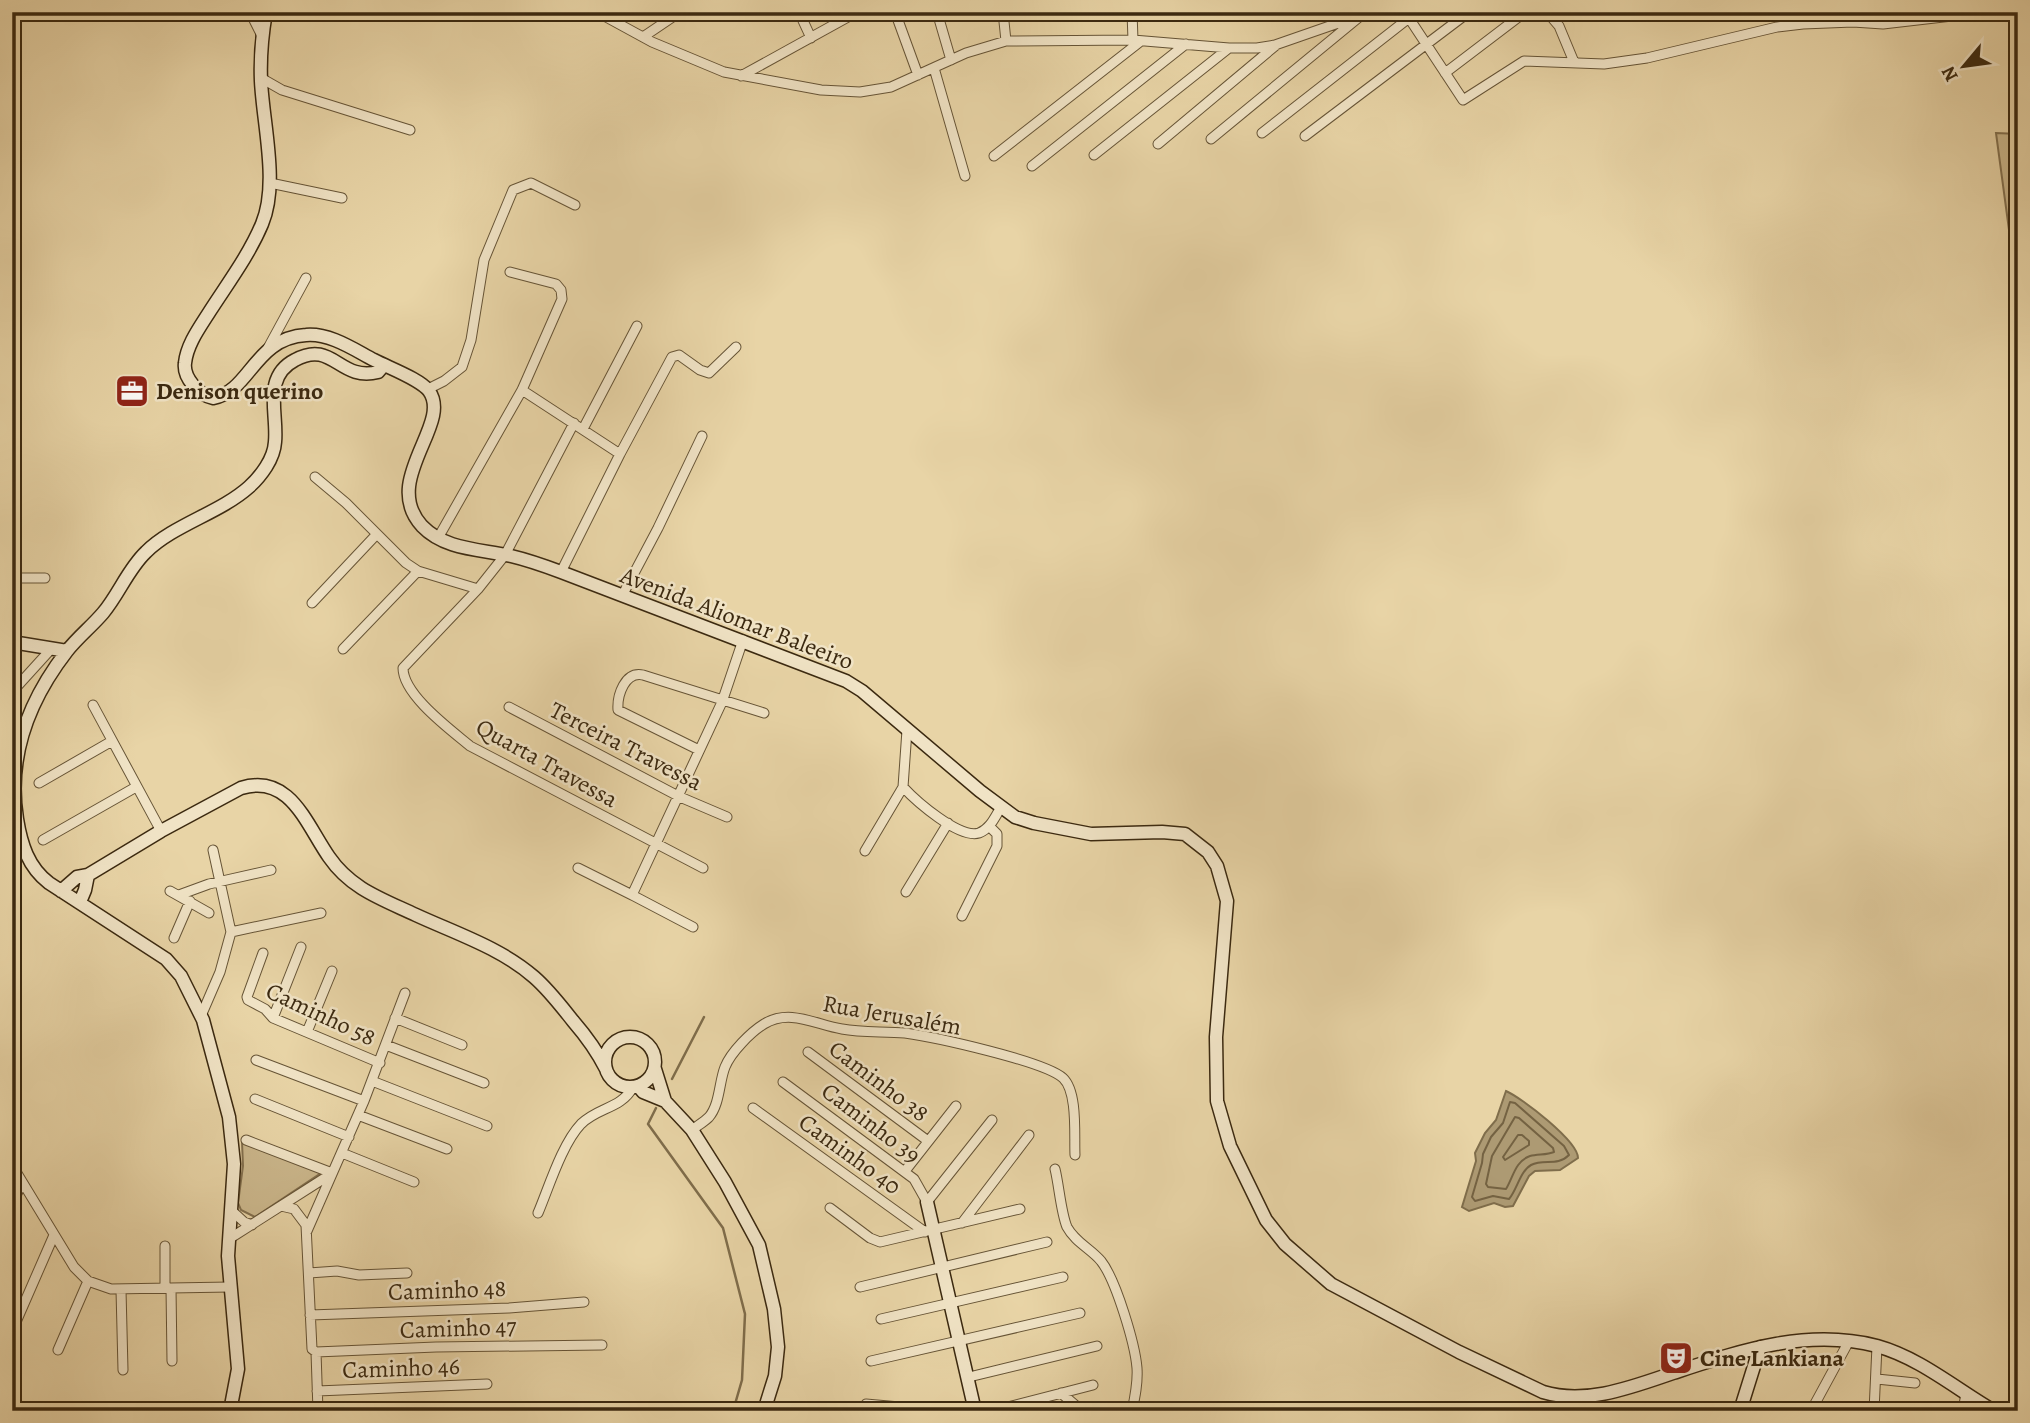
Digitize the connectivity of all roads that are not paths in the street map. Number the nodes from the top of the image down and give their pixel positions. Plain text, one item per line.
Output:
1 (254, 12) edge
2 (266, 12) edge
3 (597, 12) edge
4 (680, 12) edge
5 (799, 12) edge
6 (857, 12) edge
7 (895, 12) edge
8 (937, 12) edge
9 (1003, 12) edge
10 (1132, 12) edge
11 (1469, 12) edge
12 (1525, 12) edge
13 (1547, 12) edge
14 (1361, 14) edge
15 (2018, 14) edge
16 (1407, 15) edge
17 (262, 36) junction
18 (643, 37) junction
19 (811, 37) junction
20 (1006, 41) junction
21 (1137, 41) junction
22 (1186, 44) junction
23 (1426, 44) junction
24 (1275, 46) junction
25 (1229, 48) junction
26 (951, 60) junction
27 (1574, 62) junction
28 (934, 68) junction
29 (1445, 73) junction
30 (918, 75) junction
31 (741, 76) junction
32 (261, 78) junction
33 (410, 130) dead end
34 (1262, 133) dead end
35 (1305, 136) dead end
36 (1210, 139) dead end
37 (1158, 144) dead end
38 (1094, 155) dead end
39 (994, 156) dead end
40 (1032, 166) dead end
41 (965, 176) dead end
42 (270, 183) junction
43 (342, 198) dead end
44 (575, 205) dead end
45 (510, 272) dead end
46 (306, 278) dead end
47 (637, 326) dead end
48 (736, 347) dead end
49 (267, 350) junction
50 (381, 369) junction
51 (428, 389) junction
52 (522, 390) junction
53 (578, 426) junction
54 (702, 436) dead end
55 (620, 454) junction
56 (315, 477) dead end
57 (376, 535) junction
58 (438, 538) junction
59 (505, 555) junction
60 (418, 571) junction
61 (561, 572) junction
62 (12, 578) edge
63 (46, 578) dead end
64 (478, 589) junction
65 (622, 596) junction
66 (312, 603) dead end
67 (743, 640) junction
68 (12, 642) edge
69 (52, 649) junction
70 (342, 649) dead end
71 (66, 652) junction
72 (12, 692) edge
73 (722, 702) junction
74 (93, 705) dead end
75 (509, 707) dead end
76 (764, 713) dead end
77 (907, 730) junction
78 (112, 741) junction
79 (699, 750) junction
80 (39, 783) dead end
81 (136, 787) junction
82 (903, 787) junction
83 (680, 797) junction
84 (1001, 807) junction
85 (727, 817) dead end
86 (948, 823) junction
87 (989, 826) junction
88 (161, 831) junction
89 (43, 840) dead end
90 (657, 845) junction
91 (213, 850) dead end
92 (864, 850) dead end
93 (578, 868) dead end
94 (702, 868) dead end
95 (271, 870) dead end
96 (88, 875) junction
97 (221, 882) junction
98 (61, 891) junction
99 (906, 892) dead end
100 (632, 895) junction
101 (190, 901) junction
102 (79, 902) junction
103 (209, 913) dead end
104 (321, 913) dead end
105 (962, 916) dead end
106 (693, 927) dead end
107 (231, 932) junction
108 (174, 938) dead end
109 (300, 947) dead end
110 (263, 953) dead end
111 (332, 971) dead end
112 (405, 993) dead end
113 (201, 1016) junction
114 (395, 1017) junction
115 (273, 1018) junction
116 (307, 1032) junction
117 (586, 1037) junction
118 (615, 1042) junction
119 (386, 1045) junction
120 (461, 1045) dead end
121 (808, 1052) dead end
122 (256, 1060) dead end
123 (380, 1063) junction
124 (606, 1069) junction
125 (655, 1069) junction
126 (372, 1081) junction
127 (783, 1082) dead end
128 (484, 1083) dead end
129 (636, 1087) junction
130 (255, 1099) dead end
131 (364, 1101) junction
132 (665, 1101) junction
133 (956, 1106) dead end
134 (753, 1108) dead end
135 (358, 1115) junction
136 (992, 1119) dead end
137 (486, 1126) dead end
138 (692, 1130) junction
139 (1029, 1135) dead end
140 (349, 1137) junction
141 (246, 1140) dead end
142 (928, 1141) junction
143 (447, 1149) dead end
144 (342, 1153) junction
145 (1075, 1155) dead end
146 (12, 1165) edge
147 (1055, 1169) dead end
148 (905, 1171) junction
149 (332, 1173) junction
150 (22, 1182) junction
151 (414, 1182) dead end
152 (927, 1202) junction
153 (12, 1205) edge
154 (281, 1206) junction
155 (830, 1208) dead end
156 (1020, 1209) dead end
157 (231, 1210) junction
158 (538, 1213) dead end
159 (962, 1223) junction
160 (252, 1225) junction
161 (307, 1231) junction
162 (929, 1231) junction
163 (54, 1235) junction
164 (229, 1239) junction
165 (1046, 1242) dead end
166 (165, 1246) dead end
167 (942, 1268) junction
168 (309, 1273) junction
169 (407, 1273) dead end
170 (1063, 1277) dead end
171 (88, 1281) junction
172 (230, 1287) junction
173 (860, 1287) dead end
174 (168, 1288) junction
175 (121, 1290) junction
176 (584, 1302) dead end
177 (950, 1303) junction
178 (1080, 1313) dead end
179 (310, 1315) junction
180 (881, 1319) dead end
181 (16, 1322) dead end
182 (960, 1340) junction
183 (1849, 1341) junction
184 (602, 1345) dead end
185 (1097, 1346) dead end
186 (1877, 1346) junction
187 (1760, 1347) junction
188 (58, 1350) dead end
189 (316, 1352) junction
190 (172, 1361) dead end
191 (871, 1361) dead end
192 (123, 1370) dead end
193 (969, 1377) junction
194 (1877, 1379) junction
195 (1914, 1383) dead end
196 (487, 1384) dead end
197 (1093, 1385) dead end
198 (317, 1391) junction
199 (1061, 1393) junction
200 (1966, 1393) junction
201 (866, 1404) dead end
202 (1008, 1409) edge
203 (1988, 1409) edge
204 (230, 1411) edge
205 (318, 1411) edge
206 (764, 1411) edge
207 (944, 1411) edge
208 (975, 1411) edge
209 (992, 1411) edge
210 (1082, 1411) edge
211 (1132, 1411) edge
212 (1740, 1411) edge
213 (1811, 1411) edge
214 (1874, 1411) edge
215 (1963, 1411) edge

1 - 17 street
2 - 17 main road
3 - 18 street
4 - 18 street
5 - 19 street
6 - 19 street
7 - 30 street
8 - 26 street
9 - 20 street
10 - 21 street
11 - 23 street
12 - 29 street
13 - 27 street
14 - 24 street
14 - 36 street
15 - 27 street
16 - 23 street
16 - 34 street
17 - 32 main road
18 - 31 street
19 - 31 street
20 - 21 street
20 - 26 street
21 - 22 street
21 - 39 street
22 - 25 street
22 - 40 street
23 - 29 street
23 - 35 street
24 - 25 street
24 - 37 street
25 - 38 street
26 - 28 street
27 - 29 street
28 - 30 street
28 - 41 street
30 - 31 street
32 - 33 street
32 - 42 main road
42 - 43 street
42 - 49 main road
44 - 51 street
45 - 52 street
46 - 49 street
47 - 53 street
48 - 55 street
49 - 50 main road
50 - 51 main road
50 - 71 main road
51 - 58 main road, Avenida Aliomar Baleeiro
52 - 53 street
52 - 58 street
53 - 55 street
53 - 59 street
54 - 65 street
55 - 61 street
56 - 57 street
57 - 60 street
57 - 66 street
58 - 59 main road, Avenida Aliomar Baleeiro
59 - 61 main road, Avenida Aliomar Baleeiro
59 - 64 street
60 - 64 street
60 - 70 street
61 - 65 main road, Avenida Aliomar Baleeiro
62 - 63 street
64 - 90 street, Quarta Travessa
65 - 67 main road, Avenida Aliomar Baleeiro
67 - 73 street
67 - 77 main road, Avenida Aliomar Baleeiro
68 - 69 main road
69 - 71 main road
69 - 72 street
71 - 98 main road
73 - 76 street
73 - 79 street
73 - 79 street
74 - 78 street
75 - 83 street, Terceira Travessa
77 - 82 street
77 - 84 main road, Avenida Aliomar Baleeiro
78 - 80 street
78 - 81 street
79 - 83 street
81 - 88 street
81 - 89 street
82 - 86 street
82 - 92 street
83 - 85 street, Terceira Travessa
83 - 90 street
84 - 87 street
84 - 187 main road, Avenida Aliomar Baleeiro
86 - 87 street
86 - 99 street
87 - 105 street
88 - 96 main road
88 - 117 main road
90 - 94 street, Quarta Travessa
90 - 100 street
91 - 97 street
93 - 100 street
95 - 97 street
96 - 98 main road
96 - 102 main road
97 - 101 street
97 - 107 street
98 - 102 main road
100 - 106 street
101 - 103 street
101 - 108 street
102 - 113 main road
104 - 107 street
107 - 113 street
109 - 115 street
110 - 115 street, Caminho 58
111 - 116 street
112 - 114 street
113 - 157 main road
114 - 119 street
114 - 120 street
115 - 116 street, Caminho 58
116 - 123 street, Caminho 58
117 - 118 main road
117 - 124 main road
118 - 124 main road
118 - 125 main road
119 - 123 street
119 - 128 street
121 - 142 street, Caminho 38
122 - 131 street
123 - 126 street
124 - 129 main road
125 - 129 main road
125 - 132 main road
126 - 131 street
126 - 137 street
127 - 148 street, Caminho 39
129 - 132 main road
129 - 158 street
130 - 140 street
131 - 135 street
132 - 138 main road
133 - 142 street
134 - 162 street, Caminho 40
135 - 140 street
135 - 143 street
136 - 152 street
138 - 145 street, Rua Jerusalém
138 - 206 main road
139 - 159 street
140 - 144 street
141 - 149 street
142 - 148 street
144 - 149 street
144 - 151 street
146 - 150 street
147 - 211 street
148 - 152 street, Caminho 39
149 - 154 street
149 - 161 street
150 - 153 street
150 - 163 street
152 - 162 main road
154 - 160 street
154 - 161 street
155 - 162 street
156 - 159 street
157 - 160 street
157 - 164 main road
159 - 162 street
160 - 164 street
161 - 168 street
162 - 167 main road
163 - 171 street
163 - 181 street
164 - 172 main road
165 - 167 street
166 - 174 street
167 - 173 street
167 - 177 main road
168 - 169 street
168 - 179 street
170 - 177 street
171 - 175 street
171 - 188 street
172 - 174 street
172 - 204 main road
174 - 175 street
174 - 190 street
175 - 192 street
176 - 179 street, Caminho 48
177 - 180 street
177 - 182 main road
178 - 182 street
179 - 189 street
182 - 191 street
182 - 193 main road
183 - 186 main road, Avenida Aliomar Baleeiro
183 - 187 main road, Avenida Aliomar Baleeiro
183 - 213 street
184 - 189 street, Caminho 47
185 - 193 street
186 - 194 street
186 - 200 main road, Avenida Aliomar Baleeiro
187 - 212 main road
189 - 198 street
193 - 208 main road
194 - 195 street
194 - 214 street
196 - 198 street, Caminho 46
197 - 199 street
198 - 205 street
199 - 202 street
199 - 210 street
200 - 203 main road, Avenida Aliomar Baleeiro
200 - 215 street
201 - 207 street
202 - 209 street

